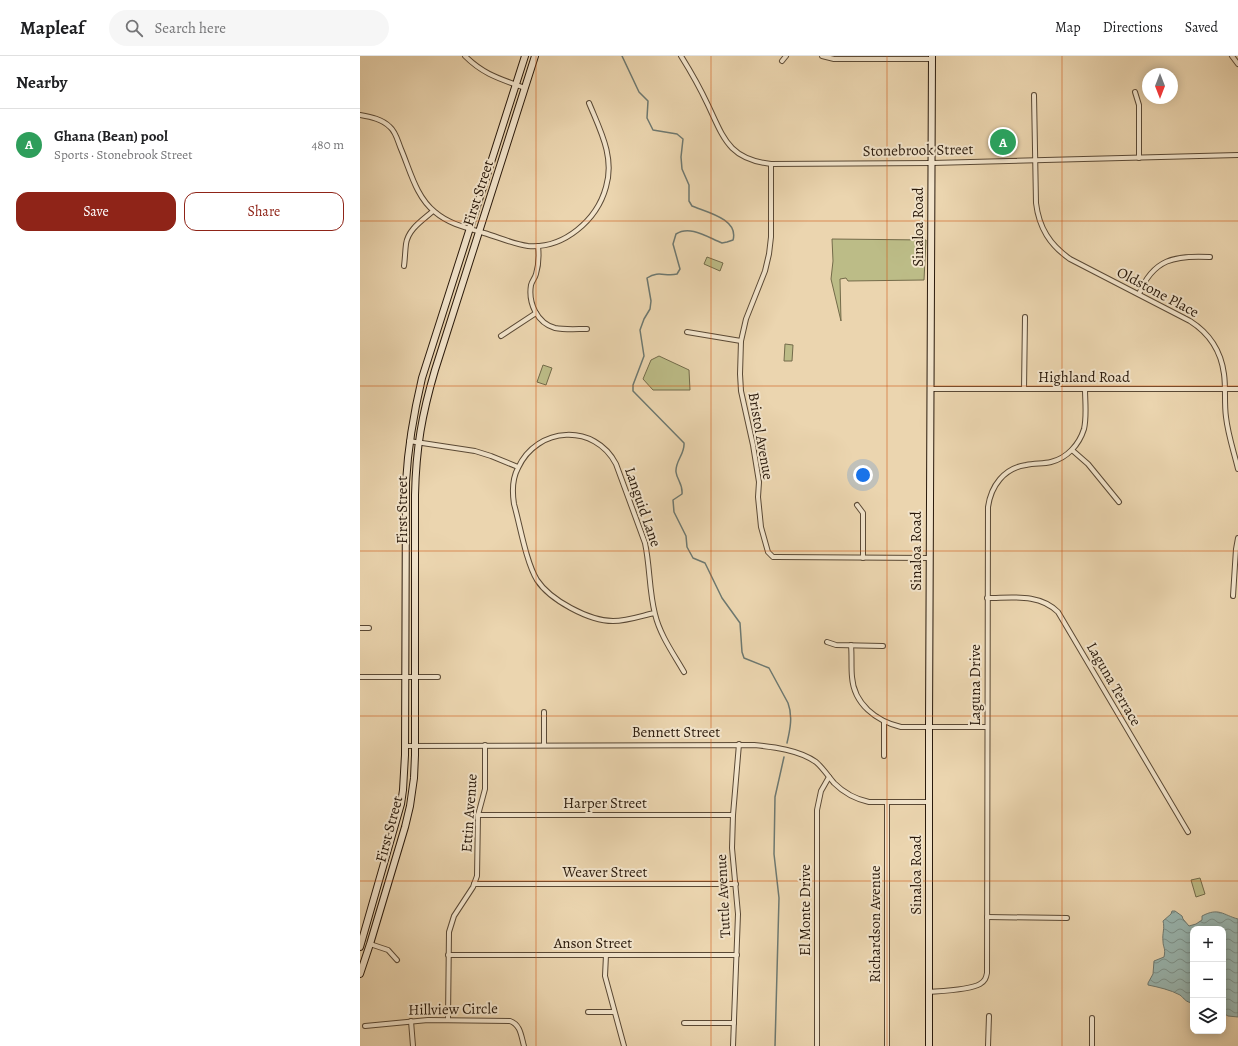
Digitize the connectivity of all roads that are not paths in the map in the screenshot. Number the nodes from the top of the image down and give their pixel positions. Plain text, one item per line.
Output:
1 (465, 56) edge
2 (525, 56) edge
3 (535, 56) edge
4 (681, 56) edge
5 (786, 56) edge
6 (822, 56) edge
7 (1232, 56) edge
8 (932, 58) edge
9 (782, 61) dead end
10 (1238, 64) edge
11 (517, 85) junction
12 (525, 88) junction
13 (1135, 92) dead end
14 (1034, 95) dead end
15 (589, 103) dead end
16 (360, 115) edge
17 (1238, 155) edge
18 (1139, 158) junction
19 (1036, 160) junction
20 (932, 163) junction
21 (771, 164) junction
22 (433, 211) junction
23 (470, 228) junction
24 (479, 231) junction
25 (538, 246) junction
26 (1210, 257) dead end
27 (404, 266) dead end
28 (1139, 294) junction
29 (536, 313) junction
30 (1026, 317) dead end
31 (587, 329) dead end
32 (687, 332) dead end
33 (500, 336) dead end
34 (741, 341) junction
35 (1024, 389) junction
36 (1085, 389) junction
37 (1225, 389) junction
38 (1238, 389) edge
39 (930, 390) junction
40 (409, 441) junction
41 (418, 442) junction
42 (1072, 450) junction
43 (518, 467) junction
44 (1238, 469) edge
45 (1119, 502) dead end
46 (857, 504) dead end
47 (1238, 538) edge
48 (863, 558) junction
49 (930, 558) junction
50 (1233, 596) dead end
51 (987, 598) junction
52 (654, 613) junction
53 (360, 628) edge
54 (369, 628) dead end
55 (827, 642) dead end
56 (851, 646) junction
57 (883, 646) dead end
58 (684, 672) dead end
59 (360, 677) edge
60 (406, 677) junction
61 (415, 677) junction
62 (438, 677) dead end
63 (544, 712) dead end
64 (884, 722) junction
65 (929, 727) junction
66 (987, 727) junction
67 (485, 744) junction
68 (544, 744) junction
69 (739, 744) junction
70 (415, 745) junction
71 (405, 746) junction
72 (884, 756) dead end
73 (829, 776) junction
74 (887, 802) junction
75 (929, 802) junction
76 (478, 815) junction
77 (733, 815) junction
78 (1188, 832) dead end
79 (474, 884) junction
80 (736, 884) junction
81 (987, 917) junction
82 (1067, 918) dead end
83 (370, 944) junction
84 (360, 948) edge
85 (448, 955) junction
86 (606, 955) junction
87 (737, 955) junction
88 (396, 960) dead end
89 (360, 974) edge
90 (929, 992) junction
91 (588, 1012) dead end
92 (614, 1012) junction
93 (988, 1016) dead end
94 (1092, 1018) dead end
95 (448, 1019) junction
96 (411, 1021) junction
97 (684, 1023) dead end
98 (734, 1023) junction
99 (365, 1026) dead end
100 (413, 1046) edge
101 (524, 1046) edge
102 (624, 1046) edge
103 (733, 1046) edge
104 (817, 1046) edge
105 (887, 1046) edge
106 (929, 1046) edge
107 (988, 1046) edge
108 (1092, 1046) edge

1 - 11 street
2 - 11 main road, First Street
3 - 12 main road, First Street
4 - 21 street, Stonebrook Street
5 - 9 street
6 - 8 street
7 - 10 street
8 - 20 main road, Sinaloa Road
11 - 12 street
11 - 23 main road, First Street
12 - 24 main road, First Street
13 - 18 street
14 - 19 street, Oldstone Place
15 - 25 street
16 - 22 street
17 - 18 street, Stonebrook Street
18 - 19 street, Stonebrook Street
19 - 20 street, Stonebrook Street
19 - 28 street, Oldstone Place
20 - 21 street, Stonebrook Street
20 - 39 main road, Sinaloa Road
21 - 34 street, Bristol Avenue
22 - 23 street
22 - 27 street
23 - 24 street
23 - 40 main road, First Street
24 - 25 street
24 - 41 main road, First Street
25 - 29 street
26 - 28 street
28 - 37 street, Oldstone Place
29 - 31 street
29 - 33 street
30 - 35 street
32 - 34 street
34 - 48 street, Bristol Avenue
35 - 36 street, Highland Road
35 - 39 street, Highland Road
36 - 37 street, Highland Road
36 - 42 street, Laguna Drive
37 - 38 street, Highland Road
37 - 44 street, Oldstone Place
39 - 49 main road, Sinaloa Road
40 - 41 street
40 - 60 main road, First Street
41 - 43 street
41 - 61 main road, First Street
42 - 45 street
42 - 51 street, Laguna Drive
43 - 52 street
43 - 52 street, Languid Lane
46 - 48 street
47 - 50 street
48 - 49 street, Bristol Avenue
49 - 65 main road, Sinaloa Road
51 - 66 street, Laguna Drive
51 - 78 street, Laguna Terrace
52 - 58 street, Languid Lane
53 - 54 street
55 - 56 street
56 - 57 street
56 - 64 street
59 - 60 street
60 - 61 street
60 - 71 main road, First Street
61 - 62 street
61 - 70 main road, First Street
63 - 68 street
64 - 65 street
64 - 72 street
65 - 66 street
65 - 75 main road, Sinaloa Road
66 - 81 street, Laguna Drive
67 - 68 street, Bennett Street
67 - 70 street, Bennett Street
67 - 76 street, Ettin Avenue
68 - 69 street, Bennett Street
69 - 73 street, Bennett Street
69 - 77 street, Tuttle Avenue
70 - 71 street, Bennett Street
70 - 83 main road, First Street
71 - 84 main road, First Street
73 - 74 street, Bennett Street
73 - 104 street, El Monte Drive
74 - 75 street, Bennett Street
74 - 105 street, Richardson Avenue
75 - 90 main road, Sinaloa Road
76 - 77 street, Harper Street
76 - 79 street, Ettin Avenue
77 - 80 street, Tuttle Avenue
79 - 80 street, Weaver Street
79 - 85 street, Ettin Avenue
80 - 87 street, Tuttle Avenue
81 - 82 street
81 - 90 street, Laguna Drive
83 - 88 street
83 - 89 main road, First Street
85 - 86 street, Anson Street
85 - 95 street, Ettin Avenue
86 - 87 street, Anson Street
86 - 92 street
87 - 98 street, Tuttle Avenue
90 - 106 main road, Sinaloa Road
91 - 92 street
92 - 102 street
93 - 107 street
94 - 108 street
95 - 96 street, Hillview Circle
95 - 101 street, Hillview Circle
96 - 99 street, Hillview Circle
96 - 100 street
97 - 98 street
98 - 103 street, Tuttle Avenue

